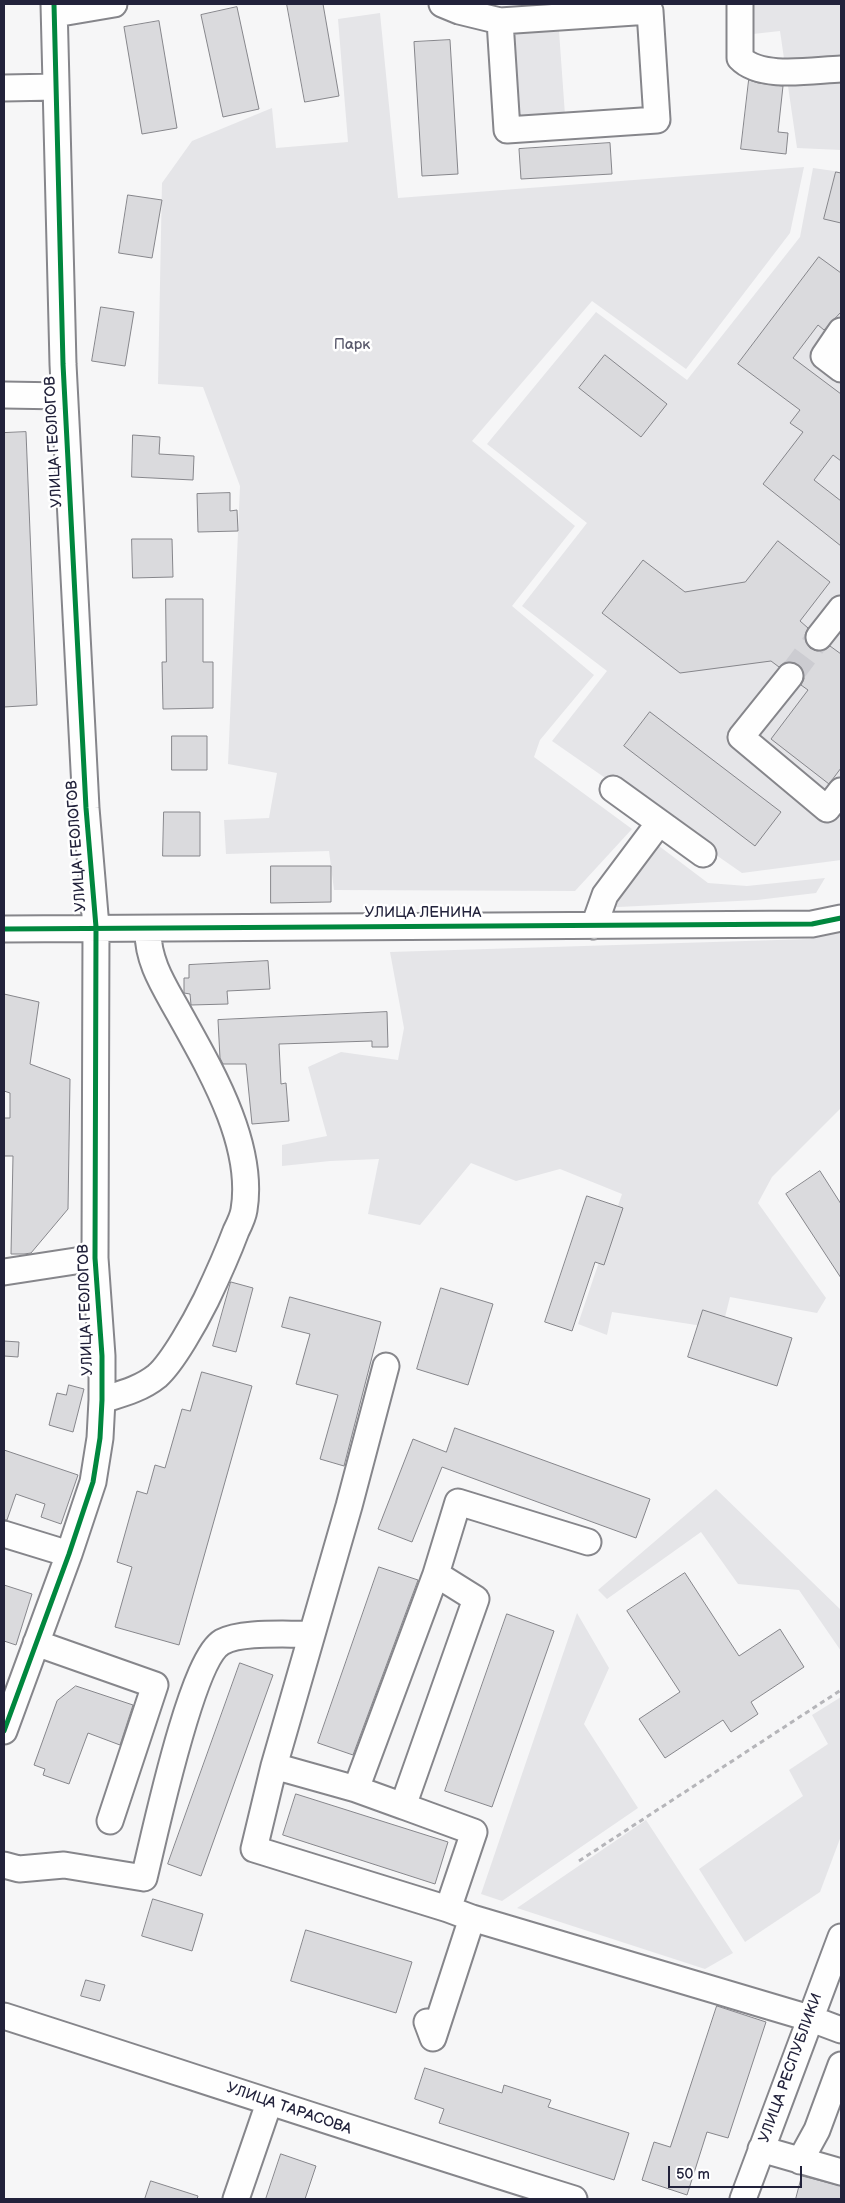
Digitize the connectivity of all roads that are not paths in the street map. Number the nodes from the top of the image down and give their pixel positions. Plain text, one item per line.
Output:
1 (114, 4) edge
2 (442, 4) edge
3 (740, 4) edge
4 (55, 9) edge
5 (500, 21) junction
6 (841, 69) edge
7 (56, 87) junction
8 (4, 88) edge
9 (841, 330) edge
10 (832, 363) edge
11 (4, 395) edge
12 (64, 396) junction
13 (841, 609) edge
14 (819, 637) tunnel mouth
15 (790, 676) tunnel mouth
16 (613, 789) dead end
17 (841, 791) edge
18 (660, 823) junction
19 (703, 854) dead end
20 (841, 918) edge
21 (594, 926) junction
22 (96, 927) junction
23 (4, 929) edge
24 (148, 929) junction
25 (95, 1258) junction
26 (4, 1272) edge
27 (386, 1366) dead end
28 (102, 1400) junction
29 (4, 1534) edge
30 (588, 1542) dead end
31 (69, 1554) junction
32 (436, 1574) junction
33 (312, 1634) junction
34 (36, 1643) junction
35 (4, 1731) edge
36 (274, 1766) junction
37 (356, 1789) junction
38 (403, 1806) junction
39 (110, 1821) dead end
40 (4, 1865) edge
41 (448, 1909) junction
42 (472, 1918) junction
43 (841, 1938) edge
44 (4, 2016) edge
45 (809, 2018) junction
46 (427, 2022) dead end
47 (841, 2030) edge
48 (841, 2066) edge
49 (269, 2102) junction
50 (761, 2149) junction
51 (800, 2161) junction
52 (841, 2172) edge
53 (236, 2199) edge
54 (574, 2199) edge
55 (743, 2199) edge

1 - 4 street
2 - 5 street
3 - 6 street
4 - 7 street, УЛИЦА ГЕОЛОГОВ
5 - 5 street
7 - 8 street
7 - 12 street, УЛИЦА ГЕОЛОГОВ
9 - 10 street
11 - 12 street
12 - 22 street, УЛИЦА ГЕОЛОГОВ
13 - 14 street
15 - 17 street
16 - 18 street
18 - 19 street
18 - 21 street
20 - 21 street, УЛИЦА ЛЕНИНА
21 - 24 street, УЛИЦА ЛЕНИНА
22 - 23 street, УЛИЦА ЛЕНИНА
22 - 24 street, УЛИЦА ЛЕНИНА
22 - 25 street, УЛИЦА ГЕОЛОГОВ
24 - 28 street
25 - 26 street
25 - 28 street, УЛИЦА ГЕОЛОГОВ
27 - 33 street
28 - 31 street, УЛИЦА ГЕОЛОГОВ
29 - 31 street
30 - 32 street
31 - 34 street, УЛИЦА ГЕОЛОГОВ
32 - 37 street
32 - 38 street
33 - 36 street
33 - 40 street
34 - 35 street, УЛИЦА ГЕОЛОГОВ
34 - 39 street
36 - 37 street
36 - 41 street
37 - 38 street
38 - 41 street
41 - 42 street
42 - 45 street
42 - 46 street
43 - 45 street, УЛИЦА РЕСПУБЛИКИ
44 - 49 street, УЛИЦА ТАРАСОВА
45 - 47 street
45 - 50 street, УЛИЦА РЕСПУБЛИКИ
48 - 51 street
49 - 53 street
49 - 54 street, УЛИЦА ТАРАСОВА
50 - 51 street
50 - 55 street, УЛИЦА РЕСПУБЛИКИ
51 - 52 street

